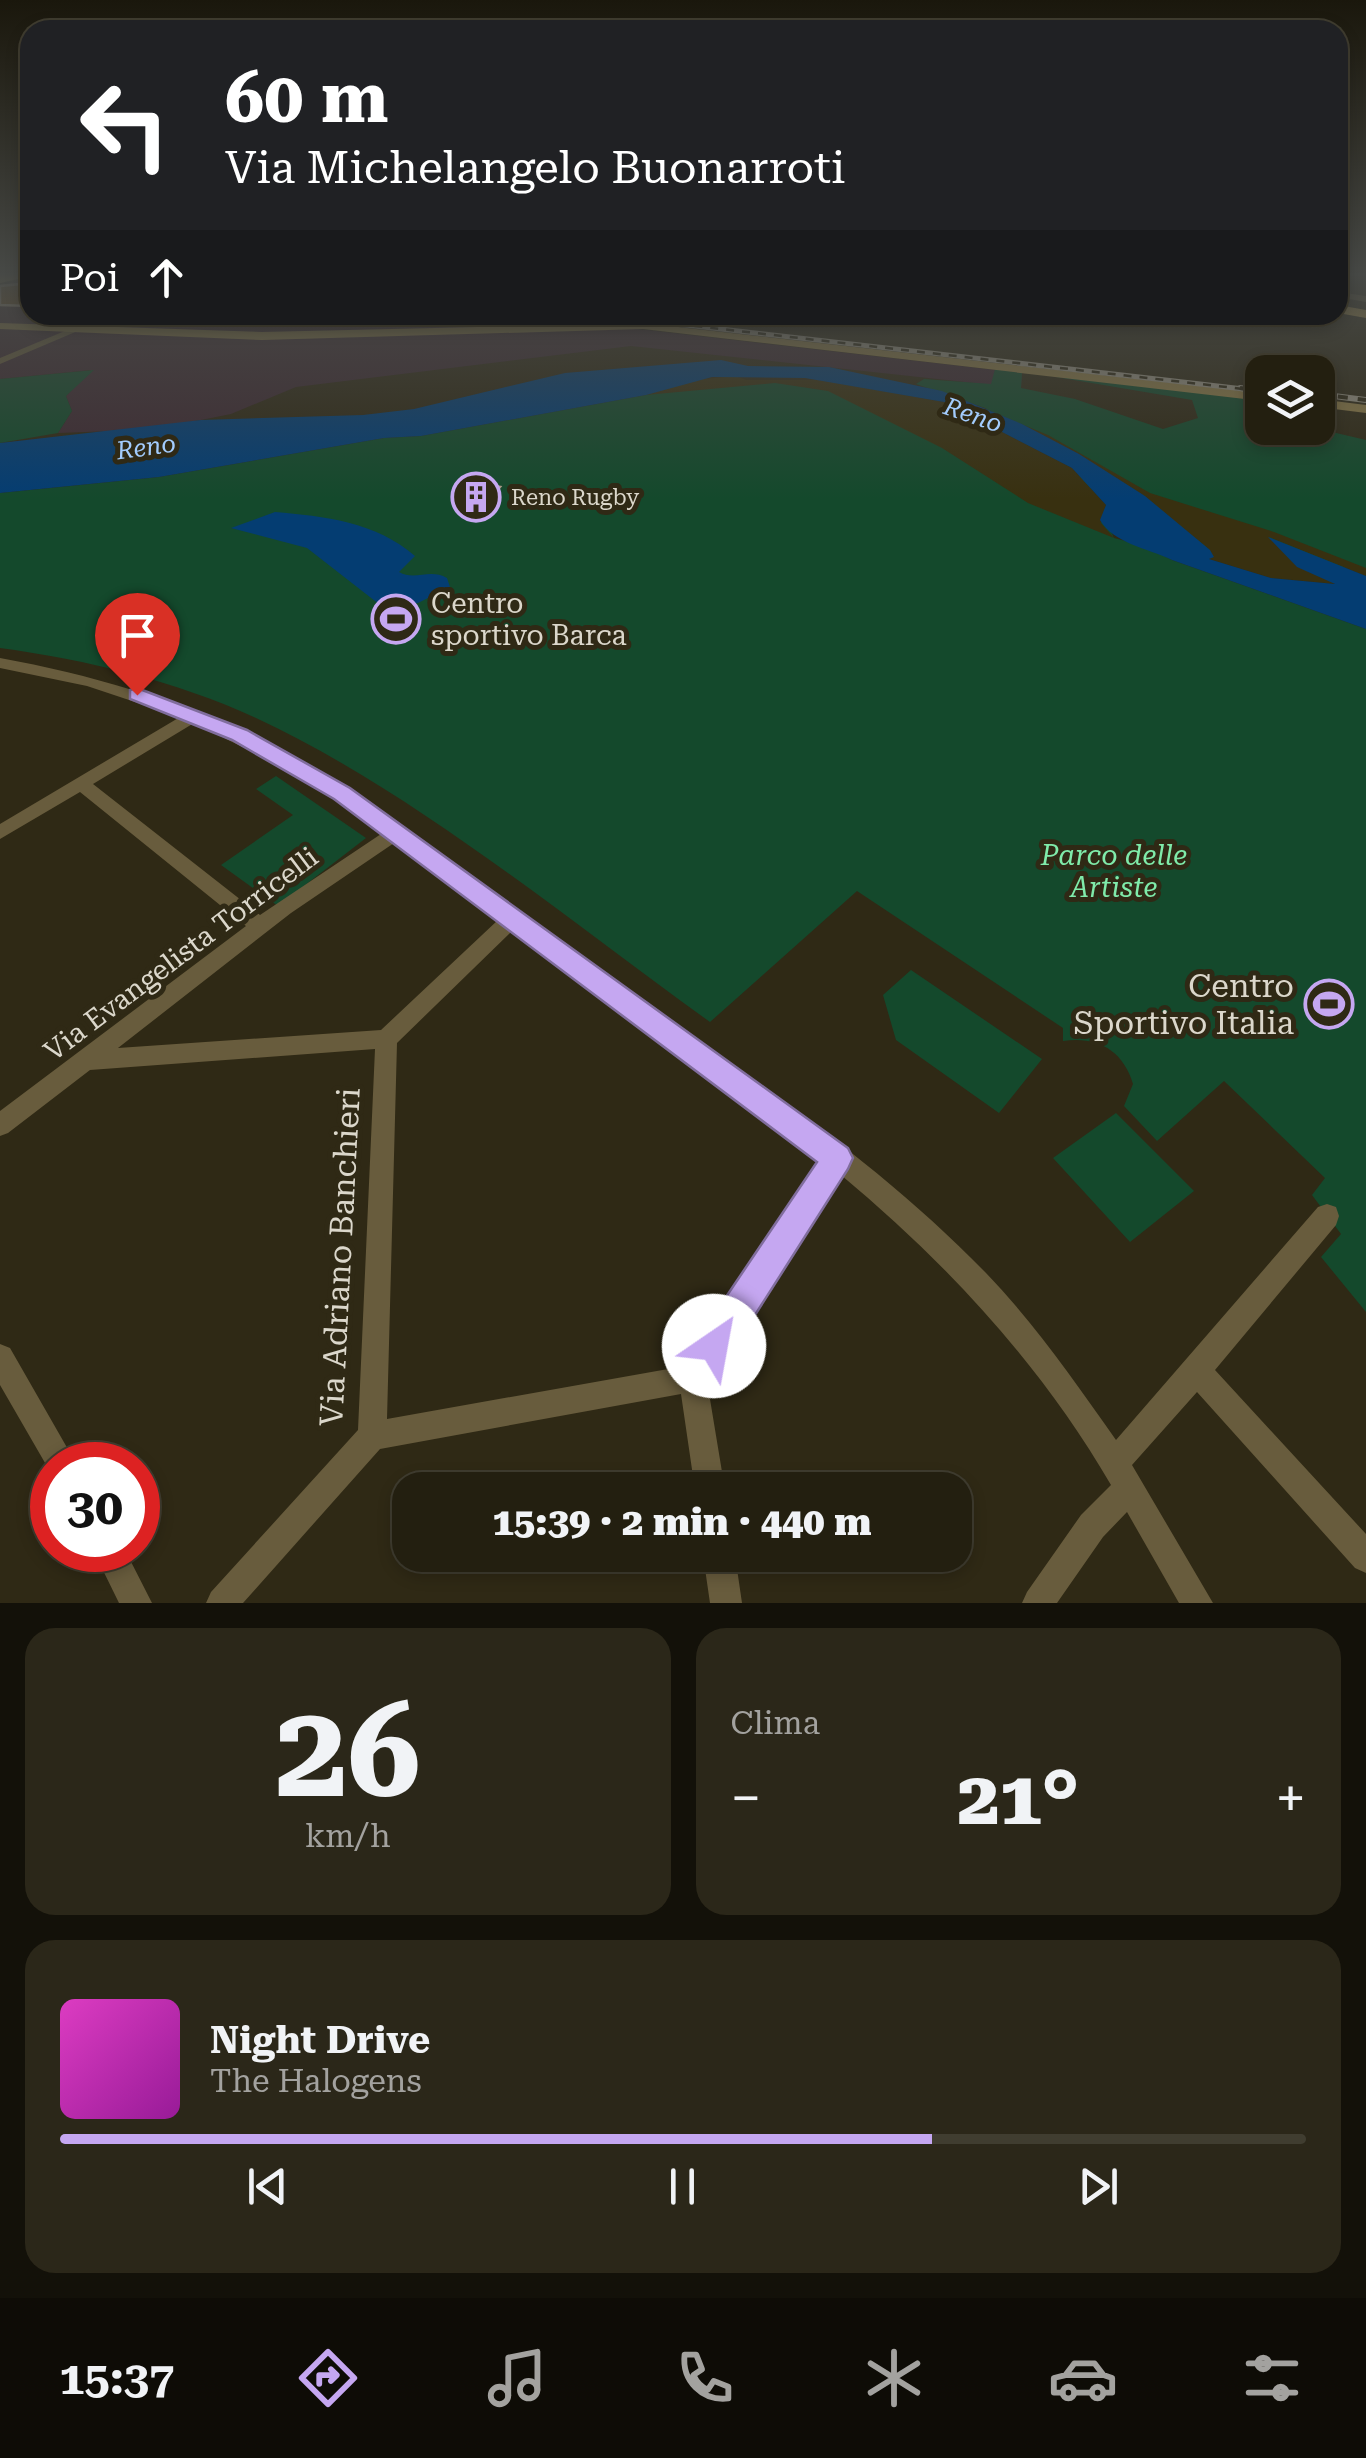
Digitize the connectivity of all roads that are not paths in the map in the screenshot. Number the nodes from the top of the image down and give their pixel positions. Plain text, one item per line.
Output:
1 (28, 349) edge
2 (842, 349) edge
3 (0, 360) edge
4 (1245, 395) edge
5 (1335, 405) edge
6 (1366, 409) edge
7 (0, 664) edge
8 (196, 716) junction
9 (82, 785) junction
10 (0, 832) edge
11 (397, 832) junction
12 (512, 920) junction
13 (260, 926) junction
14 (386, 1039) junction
15 (85, 1060) junction
16 (0, 1124) edge
17 (838, 1158) junction
18 (1327, 1216) dead end
19 (0, 1358) edge
20 (1196, 1370) junction
21 (693, 1378) junction
22 (372, 1436) junction
23 (49, 1442) edge
24 (707, 1472) edge
25 (1121, 1475) junction
26 (1366, 1558) edge
27 (120, 1572) edge
28 (721, 1572) edge
29 (136, 1603) edge
30 (222, 1603) edge
31 (726, 1603) edge
32 (1038, 1603) edge
33 (1198, 1603) edge

1 - 3 street
2 - 4 main road
5 - 6 main road
7 - 8 street
8 - 9 street
8 - 11 street
9 - 10 street
9 - 13 street
11 - 12 street
11 - 13 street, Via Evangelista Torricelli
12 - 14 street
12 - 17 street
13 - 15 street, Via Evangelista Torricelli
14 - 15 street
14 - 22 street, Via Adriano Banchieri
15 - 16 street, Via Evangelista Torricelli
17 - 21 street
17 - 25 street
18 - 20 street
19 - 23 street
20 - 25 street
20 - 26 street
21 - 22 street
21 - 24 street
22 - 30 street, Via Adriano Banchieri
25 - 32 street
25 - 33 street
27 - 29 street
28 - 31 street

